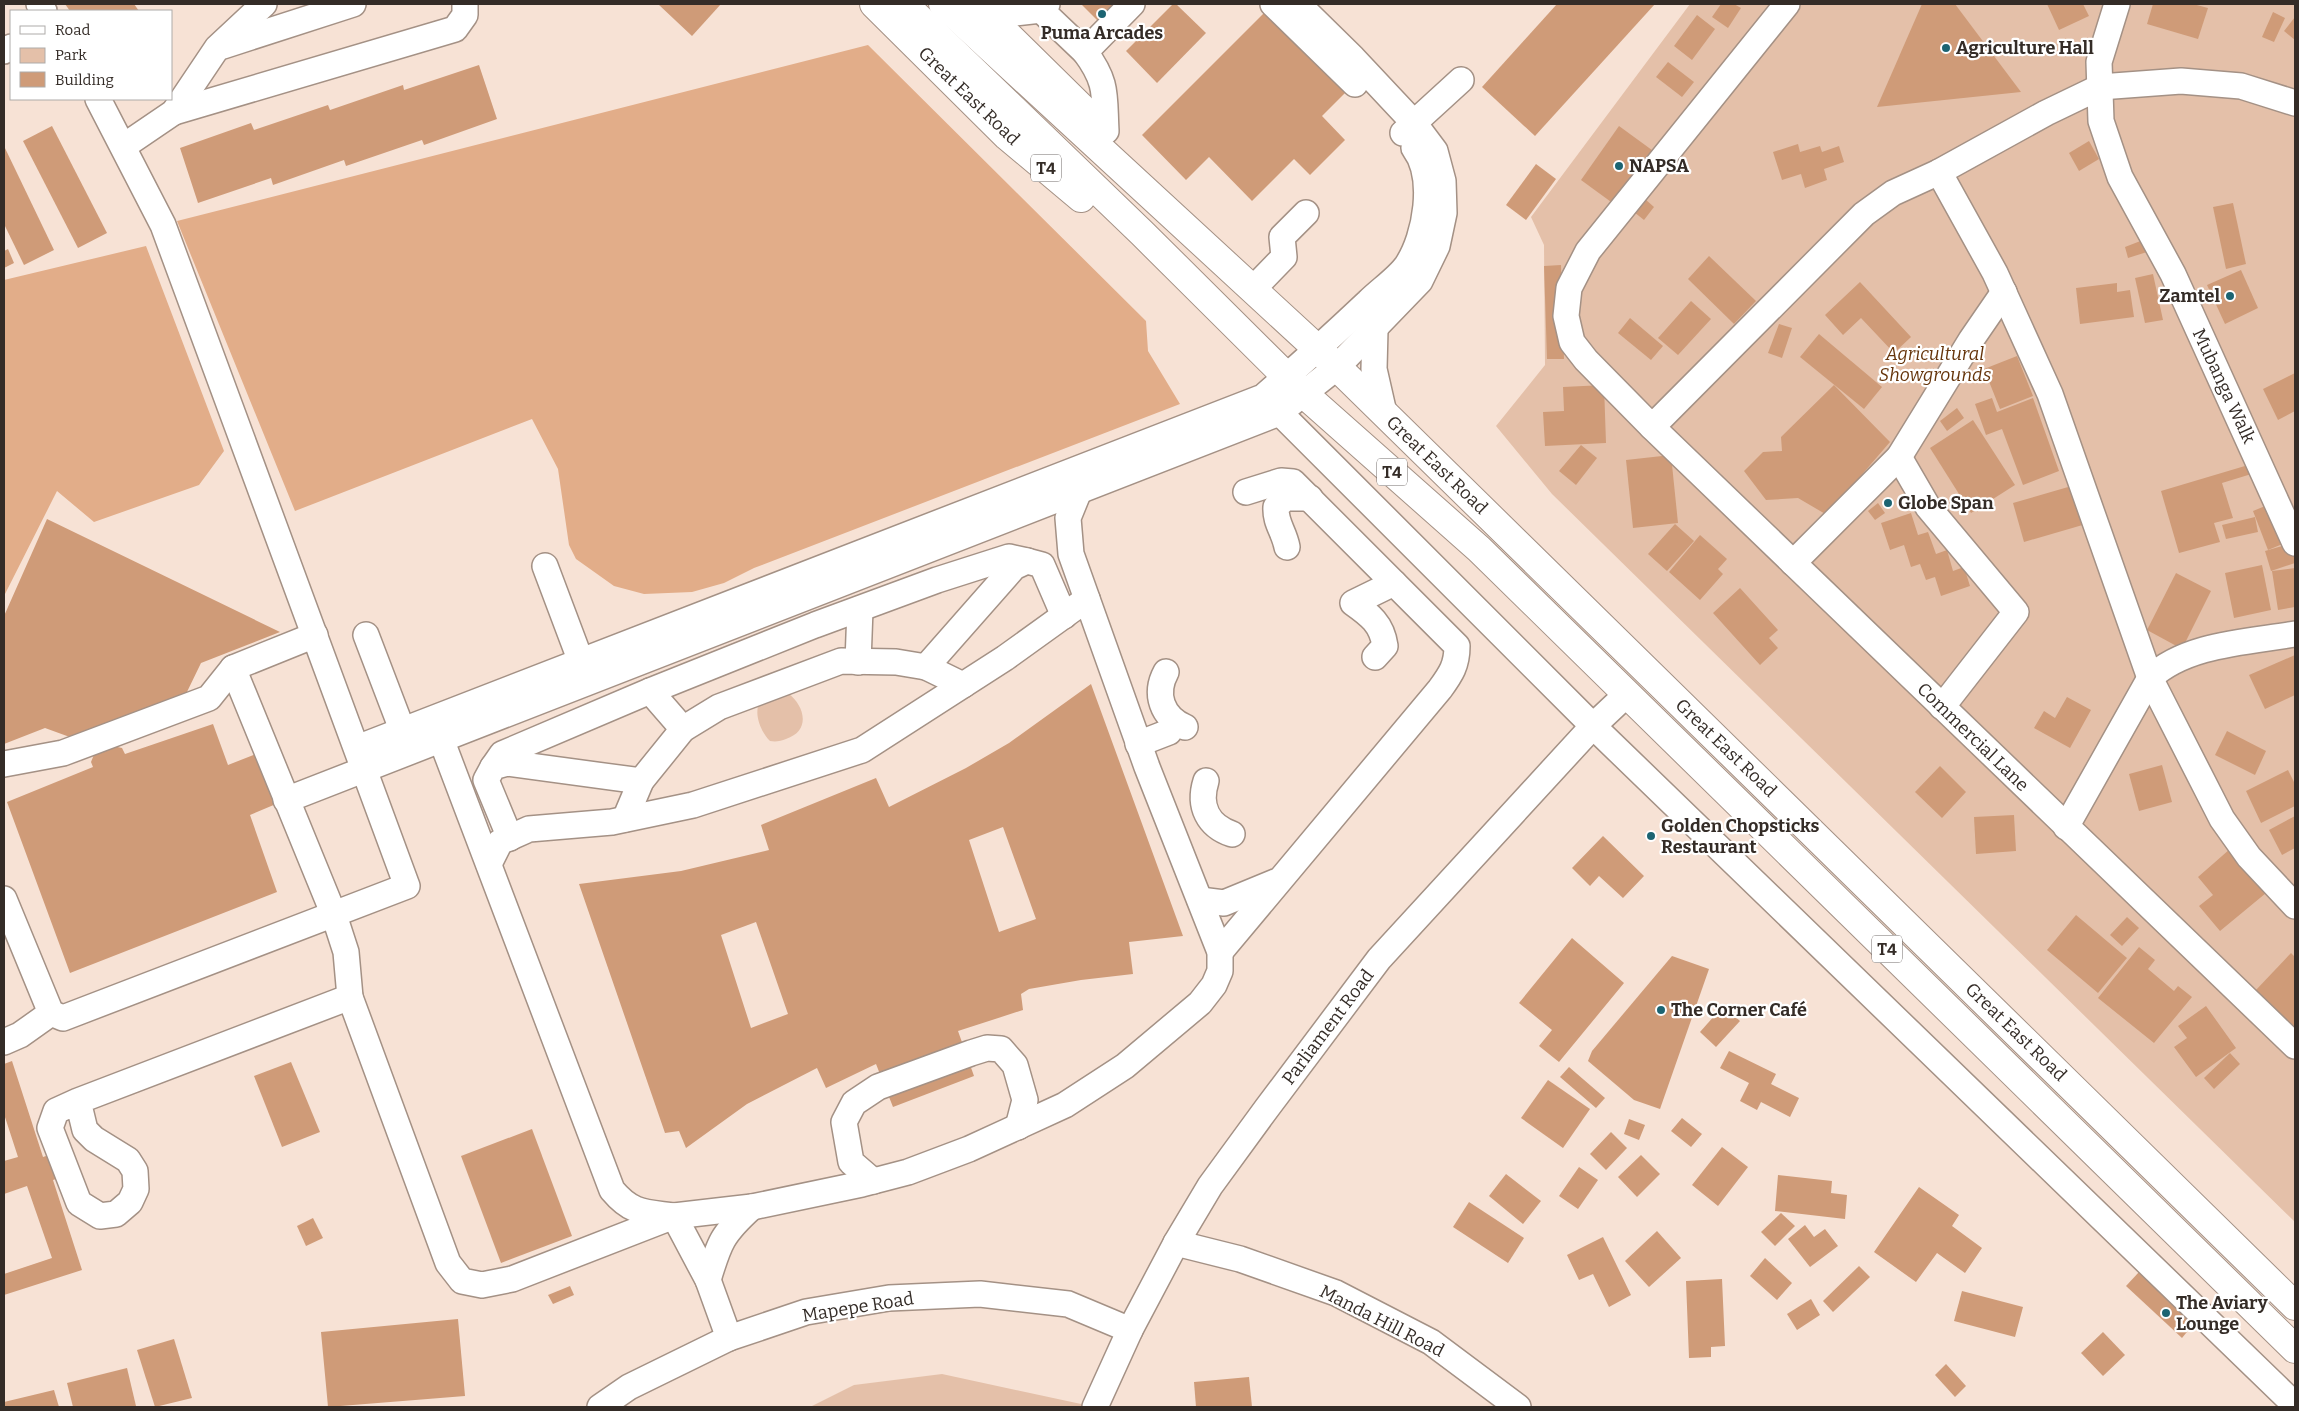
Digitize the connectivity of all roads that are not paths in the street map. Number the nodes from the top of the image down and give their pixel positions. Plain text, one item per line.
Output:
1 (264, 4) edge
2 (354, 4) edge
3 (465, 4) edge
4 (874, 4) edge
5 (904, 4) edge
6 (943, 4) edge
7 (1132, 4) edge
8 (1273, 4) edge
9 (1298, 4) edge
10 (1786, 4) edge
11 (2117, 4) edge
12 (1044, 7) edge
13 (981, 8) edge
14 (217, 48) junction
15 (1084, 52) junction
16 (1461, 80) dead end
17 (2100, 87) junction
18 (99, 100) edge
19 (2295, 103) edge
20 (174, 112) junction
21 (1408, 128) junction
22 (1106, 131) junction
23 (124, 146) junction
24 (1938, 172) junction
25 (1306, 213) dead end
26 (1197, 237) junction
27 (1253, 290) junction
28 (2004, 292) junction
29 (1229, 318) junction
30 (1374, 330) junction
31 (1328, 358) junction
32 (1296, 385) junction
33 (1271, 405) junction
34 (1384, 413) junction
35 (1652, 427) junction
36 (1898, 457) junction
37 (1079, 491) junction
38 (1310, 498) junction
39 (1275, 518) junction
40 (2295, 543) edge
41 (1287, 547) dead end
42 (1027, 561) junction
43 (1793, 563) junction
44 (545, 566) dead end
45 (1394, 583) junction
46 (1087, 600) junction
47 (860, 609) junction
48 (1064, 616) junction
49 (315, 634) junction
50 (2295, 634) edge
51 (366, 635) dead end
52 (1375, 657) dead end
53 (858, 662) junction
54 (926, 667) junction
55 (233, 668) junction
56 (585, 672) junction
57 (1166, 672) dead end
58 (2150, 678) junction
59 (963, 685) junction
60 (650, 691) junction
61 (1627, 694) junction
62 (1942, 707) junction
63 (1593, 726) junction
64 (683, 729) junction
65 (1163, 730) junction
66 (442, 739) junction
67 (406, 741) junction
68 (362, 758) junction
69 (4, 764) edge
70 (493, 767) junction
71 (641, 781) junction
72 (1206, 781) dead end
73 (286, 800) junction
74 (625, 819) junction
75 (2066, 827) junction
76 (1232, 834) dead end
77 (510, 838) junction
78 (489, 864) junction
79 (1280, 880) junction
80 (2292, 897) edge
81 (4, 899) edge
82 (1200, 900) junction
83 (334, 915) junction
84 (1220, 952) junction
85 (350, 997) junction
86 (51, 1013) junction
87 (4, 1042) edge
88 (2295, 1046) edge
89 (1025, 1100) junction
90 (78, 1101) dead end
91 (1057, 1109) junction
92 (1018, 1127) junction
93 (851, 1162) junction
94 (873, 1181) junction
95 (830, 1191) junction
96 (752, 1207) junction
97 (674, 1216) junction
98 (1176, 1242) junction
99 (708, 1280) junction
100 (2295, 1306) edge
101 (1130, 1330) junction
102 (729, 1338) junction
103 (2295, 1349) edge
104 (2295, 1405) edge
105 (600, 1407) edge
106 (1095, 1407) edge
107 (1518, 1407) edge

1 - 14 street
2 - 14 street
3 - 20 street
4 - 29 main road, Great East Road / T4
5 - 29 main road, Great East Road / T4
6 - 26 main road, Great East Road / T4
7 - 15 street
8 - 21 street
9 - 21 street
10 - 35 street, Commercial Lane
11 - 17 street, Mubanga Walk
12 - 13 street
12 - 15 street
13 - 22 main road, Great East Road / T4
14 - 20 street
15 - 22 street
16 - 21 street
17 - 19 street
17 - 24 street
17 - 40 street, Mubanga Walk
18 - 23 street
20 - 23 street
21 - 30 street
21 - 31 street
22 - 26 main road, Great East Road / T4
23 - 49 street
24 - 28 street
24 - 35 street
25 - 27 street
26 - 27 main road, Great East Road / T4
27 - 31 main road, Great East Road / T4
28 - 36 street
28 - 58 street
29 - 32 main road, Great East Road / T4
30 - 31 street
30 - 34 street
31 - 32 street
31 - 34 main road, Great East Road / T4
32 - 33 street
32 - 61 main road, Great East Road / T4
33 - 37 street
33 - 56 street
33 - 63 street
34 - 100 main road, Great East Road / T4
35 - 43 street, Commercial Lane
36 - 43 street
36 - 62 street
37 - 46 street
37 - 56 street
38 - 39 street
38 - 39 street
38 - 45 street
39 - 41 street
42 - 47 street
42 - 48 street
42 - 54 street
43 - 62 street, Commercial Lane
44 - 56 street
45 - 52 street
45 - 79 street
46 - 48 street
46 - 65 street
47 - 53 street
47 - 60 street
48 - 59 street
49 - 55 street
49 - 68 street
50 - 58 street
51 - 67 street
53 - 54 street
53 - 64 street
54 - 59 street
55 - 69 street
55 - 73 street
56 - 66 street
56 - 67 street
57 - 65 street
58 - 75 street
58 - 80 street
59 - 74 street
60 - 64 street
60 - 70 street
61 - 63 street, Parliament Road
61 - 103 main road, Great East Road / T4
62 - 75 street, Commercial Lane
63 - 98 street, Parliament Road
63 - 104 street
64 - 71 street
65 - 82 street
66 - 67 street
66 - 78 street
67 - 68 street
68 - 73 street
68 - 83 street
70 - 71 street
70 - 77 street
71 - 74 street
72 - 76 street
73 - 83 street
74 - 77 street
75 - 88 street, Commercial Lane
77 - 78 street
78 - 97 street
79 - 82 street
79 - 84 street
81 - 86 street
82 - 84 street
83 - 85 street
83 - 86 street
84 - 91 street
85 - 90 street
85 - 97 street
86 - 87 street
89 - 91 street
89 - 92 street
89 - 93 street
91 - 92 street
92 - 94 street
93 - 94 street
93 - 95 street
94 - 95 street
95 - 96 street
96 - 97 street
96 - 99 street
97 - 99 street
98 - 101 street, Parliament Road
98 - 107 street, Manda Hill Road
99 - 102 street
101 - 102 street, Mapepe Road
101 - 106 street, Parliament Road
102 - 105 street, Mapepe Road

